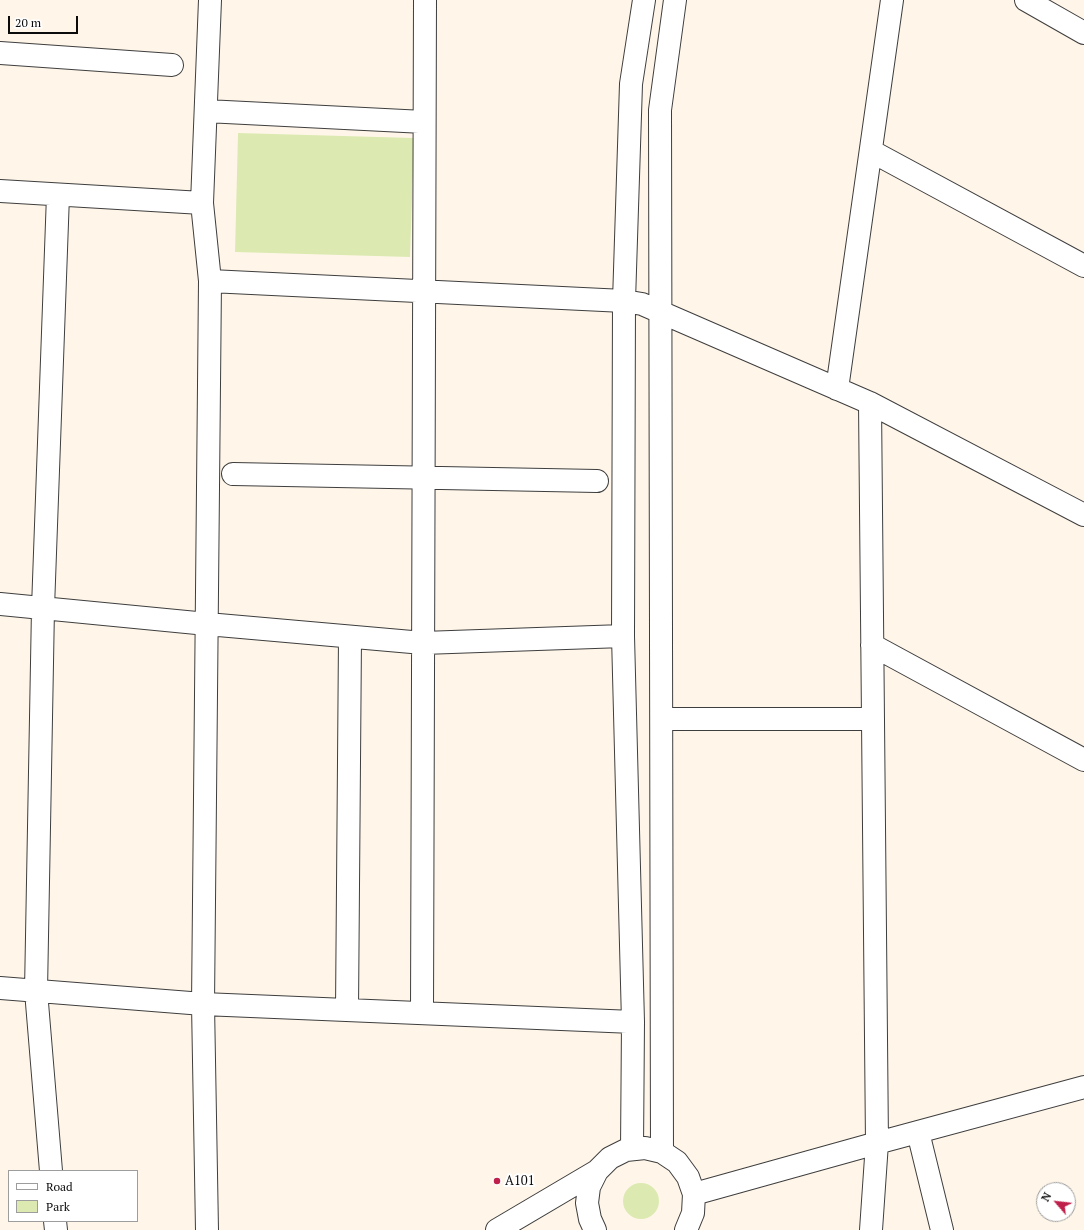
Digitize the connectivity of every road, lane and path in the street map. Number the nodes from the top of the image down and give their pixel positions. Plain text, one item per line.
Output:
1 (210, 0) edge
2 (425, 0) edge
3 (644, 0) edge
4 (675, 0) edge
5 (892, 0) edge
6 (1026, 0) edge
7 (1084, 33) edge
8 (0, 53) edge
9 (172, 65) dead end
10 (206, 111) junction
11 (424, 122) junction
12 (871, 151) junction
13 (0, 191) edge
14 (58, 195) junction
15 (202, 203) junction
16 (1084, 266) edge
17 (210, 281) junction
18 (424, 291) junction
19 (624, 301) junction
20 (660, 311) junction
21 (837, 389) junction
22 (870, 403) junction
23 (233, 474) dead end
24 (423, 478) junction
25 (597, 481) dead end
26 (1084, 515) edge
27 (0, 604) edge
28 (43, 608) junction
29 (207, 624) junction
30 (623, 636) junction
31 (350, 637) junction
32 (423, 643) junction
33 (872, 645) junction
34 (873, 718) junction
35 (662, 719) junction
36 (1084, 760) edge
37 (0, 988) edge
38 (36, 991) junction
39 (203, 1004) junction
40 (347, 1010) junction
41 (422, 1013) junction
42 (633, 1022) junction
43 (1084, 1087) edge
44 (918, 1132) junction
45 (877, 1143) junction
46 (632, 1149) junction
47 (662, 1152) junction
48 (51, 1170) edge
49 (597, 1171) junction
50 (694, 1194) junction
51 (207, 1230) edge
52 (497, 1230) edge
53 (595, 1230) edge
54 (686, 1230) edge
55 (871, 1230) edge
56 (942, 1230) edge

1 - 10 street
2 - 11 street
3 - 19 street
4 - 20 street
5 - 12 street
6 - 7 street
8 - 9 street
10 - 11 street
10 - 15 street
11 - 18 street
12 - 16 street
12 - 21 street
13 - 14 street
14 - 15 street
14 - 28 street
15 - 17 street
17 - 18 street
17 - 29 street
18 - 19 street
18 - 24 street
19 - 20 street
19 - 30 street
20 - 21 street
20 - 35 street
21 - 22 street
22 - 26 street
22 - 33 street
23 - 24 street
24 - 25 street
24 - 32 street
27 - 28 street
28 - 29 street
28 - 38 street
29 - 31 street
29 - 39 street
30 - 32 street
30 - 42 street
31 - 32 street
31 - 40 street
32 - 41 street
33 - 34 street
33 - 36 street
34 - 35 street
34 - 45 street
35 - 47 street
37 - 38 street
38 - 39 street
38 - 48 street
39 - 40 street
39 - 51 street
40 - 41 street
41 - 42 street
42 - 46 street
43 - 44 street
44 - 45 street
44 - 56 street
45 - 50 street
45 - 55 street
46 - 47 street
46 - 49 street
47 - 50 street
49 - 52 street
49 - 53 street
50 - 54 street

